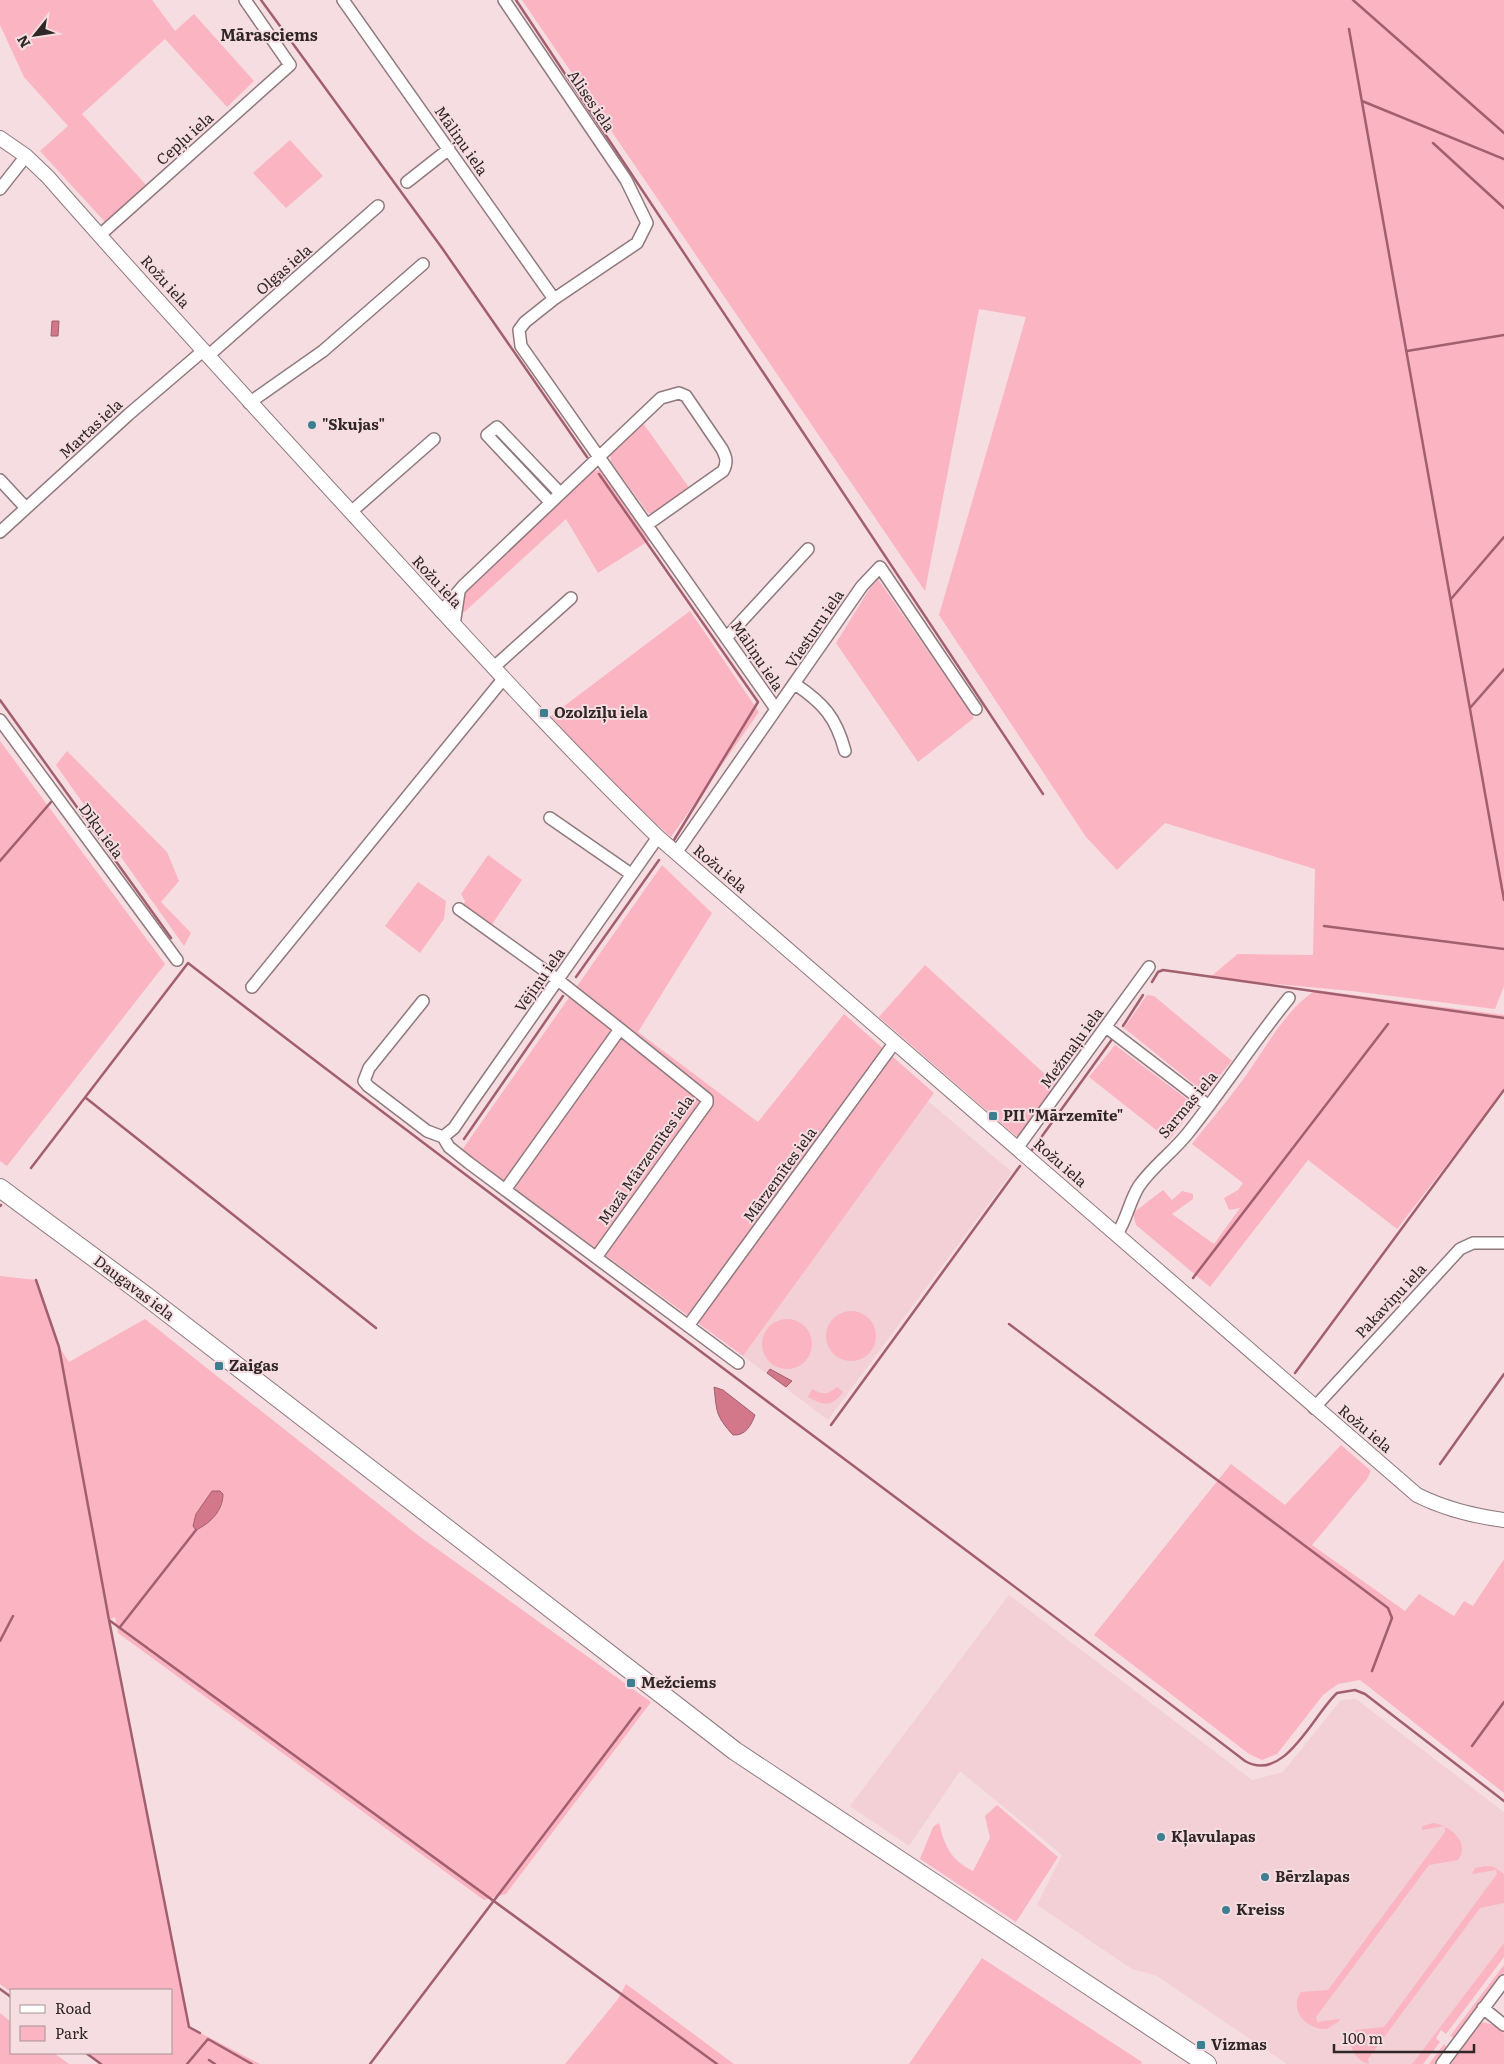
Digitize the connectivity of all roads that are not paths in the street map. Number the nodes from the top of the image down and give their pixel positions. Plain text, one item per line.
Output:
1 (245, 0) edge
2 (343, 0) edge
3 (504, 0) edge
4 (0, 138) edge
5 (449, 149) junction
6 (26, 156) junction
7 (407, 182) dead end
8 (0, 189) edge
9 (378, 206) dead end
10 (100, 235) junction
11 (423, 264) dead end
12 (554, 299) junction
13 (206, 353) junction
14 (249, 403) junction
15 (434, 439) dead end
16 (600, 457) junction
17 (0, 480) edge
18 (560, 493) junction
19 (550, 502) junction
20 (26, 508) junction
21 (351, 512) junction
22 (648, 524) junction
23 (0, 532) edge
24 (808, 549) dead end
25 (460, 590) junction
26 (571, 598) dead end
27 (441, 612) junction
28 (454, 625) junction
29 (726, 638) junction
30 (494, 667) junction
31 (504, 678) junction
32 (795, 684) junction
33 (776, 709) junction
34 (976, 709) dead end
35 (0, 720) edge
36 (845, 751) dead end
37 (550, 818) dead end
38 (658, 837) junction
39 (676, 853) junction
40 (631, 874) junction
41 (460, 909) dead end
42 (177, 960) dead end
43 (1149, 967) dead end
44 (558, 980) junction
45 (252, 987) dead end
46 (1289, 998) dead end
47 (423, 1001) dead end
48 (1106, 1027) junction
49 (620, 1028) junction
50 (895, 1042) junction
51 (1209, 1106) junction
52 (443, 1137) junction
53 (1018, 1147) junction
54 (0, 1188) edge
55 (505, 1190) junction
56 (1117, 1234) junction
57 (1504, 1243) edge
58 (596, 1256) junction
59 (688, 1326) junction
60 (738, 1363) dead end
61 (1314, 1408) junction
62 (1504, 1520) edge
63 (1504, 1981) edge
64 (1483, 2008) junction
65 (1504, 2025) edge
66 (1207, 2064) edge
67 (1442, 2064) edge

1 - 10 street, Cepļu iela
2 - 5 street, Māliņu iela
3 - 12 street, Alises iela
4 - 6 street, Rožu iela
5 - 7 street
5 - 12 street, Māliņu iela
6 - 8 street
6 - 10 street, Rožu iela
9 - 13 street, Olgas iela
10 - 13 street, Rožu iela
11 - 14 street
12 - 16 street, Māliņu iela
13 - 14 street, Rožu iela
13 - 20 street, Martas iela
14 - 21 street, Rožu iela
15 - 21 street
16 - 18 street
16 - 22 street, Māliņu iela
16 - 22 street
17 - 20 street
18 - 19 street
18 - 19 street
19 - 25 street
20 - 23 street, Martas iela
21 - 27 street, Rožu iela
22 - 29 street, Māliņu iela
24 - 29 street
25 - 27 street
25 - 28 street
26 - 30 street
27 - 28 street, Rožu iela
28 - 30 street, Rožu iela
29 - 33 street, Māliņu iela
30 - 31 street, Rožu iela
31 - 38 street, Rožu iela
31 - 45 street
32 - 33 street, Viesturu iela
32 - 34 street, Viesturu iela
32 - 36 street
33 - 39 street, Māliņu iela
35 - 42 street, Dīķu iela
37 - 40 street
38 - 39 street, Rožu iela
38 - 40 street, Vējiņu iela
39 - 50 street, Rožu iela
40 - 44 street, Vējiņu iela
41 - 44 street
43 - 48 street, Mežmaļu iela
44 - 49 street
44 - 52 street, Vējiņu iela
46 - 51 street, Sarmas iela
47 - 52 street
48 - 51 street
48 - 53 street, Mežmaļu iela
49 - 55 street
49 - 58 street, Mazā Mārzemītes iela
50 - 53 street, Rožu iela
50 - 59 street, Mārzemītes iela
51 - 56 street, Sarmas iela
52 - 55 street
53 - 56 street, Rožu iela
54 - 66 main road, Daugavas iela
55 - 58 street
56 - 61 street, Rožu iela
57 - 61 street, Pakaviņu iela
58 - 59 street
59 - 60 street
61 - 62 street, Rožu iela
63 - 64 street
64 - 65 street
64 - 67 street

